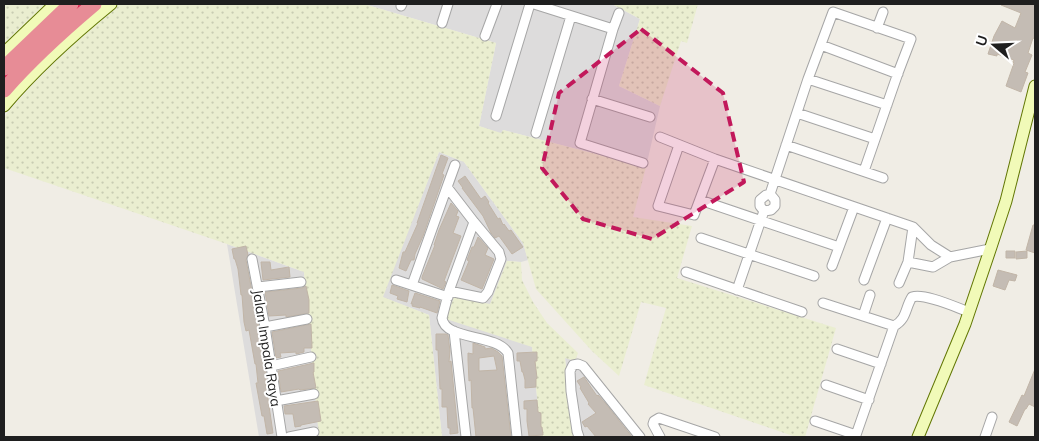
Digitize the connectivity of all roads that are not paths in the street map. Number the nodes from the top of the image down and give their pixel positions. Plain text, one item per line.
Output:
1 (55, 4) edge
2 (71, 4) edge
3 (94, 4) edge
4 (111, 4) edge
5 (448, 4) edge
6 (497, 4) edge
7 (530, 4) edge
8 (534, 4) edge
9 (883, 12) dead end
10 (619, 13) dead end
11 (571, 16) junction
12 (442, 23) dead end
13 (613, 28) junction
14 (877, 28) junction
15 (485, 36) dead end
16 (821, 45) junction
17 (4, 53) edge
18 (4, 68) edge
19 (898, 74) junction
20 (808, 78) junction
21 (1035, 86) edge
22 (4, 90) edge
23 (592, 100) junction
24 (887, 105) junction
25 (4, 106) edge
26 (797, 113) junction
27 (496, 116) dead end
28 (650, 117) dead end
29 (536, 134) dead end
30 (660, 137) dead end
31 (875, 139) junction
32 (679, 145) junction
33 (786, 145) junction
34 (716, 159) junction
35 (643, 163) dead end
36 (456, 165) dead end
37 (864, 172) junction
38 (883, 178) dead end
39 (774, 179) junction
40 (447, 187) junction
41 (700, 200) junction
42 (854, 207) junction
43 (762, 216) junction
44 (887, 218) junction
45 (474, 222) junction
46 (913, 227) junction
47 (701, 238) dead end
48 (839, 247) junction
49 (990, 250) junction
50 (748, 254) junction
51 (950, 257) junction
52 (252, 259) dead end
53 (908, 262) junction
54 (832, 266) dead end
55 (686, 272) dead end
56 (814, 276) dead end
57 (396, 280) dead end
58 (864, 280) dead end
59 (301, 282) dead end
60 (899, 283) dead end
61 (412, 285) junction
62 (258, 288) junction
63 (737, 290) junction
64 (449, 294) junction
65 (870, 295) dead end
66 (823, 303) dead end
67 (802, 312) dead end
68 (969, 312) junction
69 (863, 316) junction
70 (307, 318) dead end
71 (894, 326) junction
72 (265, 327) junction
73 (454, 331) junction
74 (837, 349) dead end
75 (310, 357) dead end
76 (881, 364) junction
77 (271, 366) junction
78 (826, 385) dead end
79 (314, 394) dead end
80 (869, 400) junction
81 (276, 401) junction
82 (992, 418) dead end
83 (815, 421) dead end
84 (314, 432) dead end
85 (710, 436) edge
86 (282, 437) edge
87 (289, 437) edge
88 (466, 437) edge
89 (517, 437) edge
90 (579, 437) edge
91 (640, 437) edge
92 (660, 437) edge
93 (918, 437) edge
94 (985, 437) edge

1 - 17 street
2 - 18 highway
3 - 22 highway
4 - 25 street
5 - 12 street
6 - 15 street
7 - 27 street
8 - 11 street
9 - 14 street
10 - 13 street
11 - 13 street
11 - 29 street
13 - 23 street
14 - 16 street
14 - 19 street
16 - 19 street
16 - 20 street
19 - 24 street
20 - 24 street
20 - 26 street
21 - 49 street
23 - 28 street
23 - 35 street
24 - 31 street
26 - 31 street
26 - 33 street
30 - 32 street
31 - 37 street
32 - 34 street
32 - 41 street
33 - 37 street
33 - 39 street
34 - 39 street
34 - 41 street
36 - 40 street
37 - 38 street
39 - 42 street
39 - 43 street
40 - 45 street
40 - 61 street
41 - 43 street
42 - 44 street
42 - 48 street
43 - 48 street
43 - 50 street
44 - 46 street
44 - 58 street
45 - 64 street
45 - 64 street
46 - 51 street
46 - 53 street
47 - 50 street
48 - 54 street
49 - 51 street
49 - 68 street
50 - 56 street
50 - 63 street
51 - 53 street
52 - 62 street, Jalan Impala Raya
53 - 60 street
55 - 63 street
57 - 61 street
59 - 62 street
61 - 64 street
62 - 72 street, Jalan Impala Raya
63 - 67 street
64 - 73 street
65 - 69 street
66 - 69 street
68 - 71 street
68 - 93 street
69 - 71 street
70 - 72 street
71 - 76 street
72 - 77 street, Jalan Impala Raya
73 - 88 street
73 - 89 street
74 - 76 street
75 - 77 street
76 - 80 street
77 - 81 street, Jalan Impala Raya
78 - 80 street
79 - 81 street
80 - 83 street
81 - 86 street, Jalan Impala Raya
82 - 94 street
84 - 87 street
85 - 92 street
90 - 91 street

